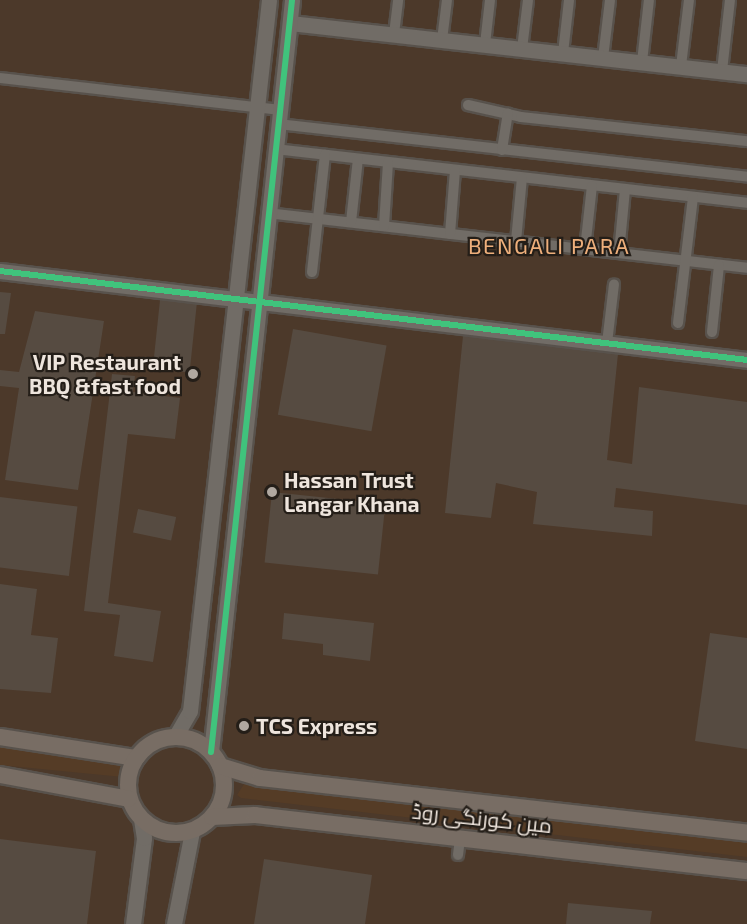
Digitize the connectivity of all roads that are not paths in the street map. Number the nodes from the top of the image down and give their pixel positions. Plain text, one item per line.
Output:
1 (270, 0) edge
2 (292, 0) edge
3 (398, 0) edge
4 (447, 0) edge
5 (490, 0) edge
6 (528, 0) edge
7 (569, 0) edge
8 (610, 0) edge
9 (649, 0) edge
10 (689, 0) edge
11 (730, 0) edge
12 (290, 23) junction
13 (394, 34) junction
14 (442, 40) junction
15 (485, 44) junction
16 (522, 49) junction
17 (563, 53) junction
18 (603, 58) junction
19 (642, 62) junction
20 (681, 66) junction
21 (722, 71) junction
22 (747, 74) edge
23 (0, 78) edge
24 (468, 105) dead end
25 (257, 107) junction
26 (507, 113) junction
27 (279, 117) junction
28 (747, 141) edge
29 (275, 149) junction
30 (502, 150) junction
31 (325, 155) junction
32 (358, 159) junction
33 (388, 162) junction
34 (455, 170) junction
35 (747, 177) edge
36 (522, 178) junction
37 (592, 186) junction
38 (625, 190) junction
39 (693, 197) junction
40 (747, 203) edge
41 (267, 213) junction
42 (318, 218) junction
43 (351, 222) junction
44 (384, 226) junction
45 (450, 234) junction
46 (516, 241) junction
47 (585, 249) junction
48 (619, 253) junction
49 (685, 261) junction
50 (719, 265) junction
51 (747, 268) edge
52 (0, 271) edge
53 (312, 272) dead end
54 (614, 284) dead end
55 (235, 299) junction
56 (257, 302) junction
57 (678, 323) dead end
58 (712, 332) dead end
59 (607, 343) junction
60 (747, 360) edge
61 (0, 737) edge
62 (175, 737) junction
63 (211, 752) junction
64 (136, 758) junction
65 (220, 766) junction
66 (0, 775) edge
67 (129, 799) junction
68 (212, 817) junction
69 (141, 818) junction
70 (192, 831) junction
71 (747, 833) edge
72 (747, 871) edge
73 (134, 924) edge
74 (174, 924) edge

1 - 25 street
2 - 12 street
3 - 13 street
4 - 14 street
5 - 15 street
6 - 16 street
7 - 17 street
8 - 18 street
9 - 19 street
10 - 20 street
11 - 21 street
12 - 13 street
12 - 27 street
13 - 14 street
14 - 15 street
15 - 16 street
16 - 17 street
17 - 18 street
18 - 19 street
19 - 20 street
20 - 21 street
21 - 22 street
23 - 25 street
24 - 26 street
25 - 27 street
25 - 55 street
26 - 28 street
26 - 30 street
27 - 29 street
27 - 30 street
29 - 31 street
29 - 41 street
30 - 35 street
31 - 32 street
31 - 42 street
32 - 33 street
32 - 43 street
33 - 34 street
33 - 44 street
34 - 36 street
34 - 45 street
36 - 37 street
36 - 46 street
37 - 38 street
37 - 47 street
38 - 39 street
38 - 48 street
39 - 40 street
39 - 49 street
41 - 42 street
41 - 56 street
42 - 43 street
42 - 53 street
43 - 44 street
44 - 45 street
45 - 46 street
46 - 47 street
47 - 48 street
48 - 49 street
49 - 50 street
49 - 57 street
50 - 51 street
50 - 58 street
52 - 55 street
54 - 59 street
55 - 56 street
55 - 62 street
56 - 59 street
56 - 63 street
59 - 60 street
61 - 64 main road
62 - 63 main road
62 - 64 main road
63 - 65 main road
64 - 67 main road
65 - 68 main road
65 - 71 main road, مین کورنگی روڈ
66 - 67 main road
67 - 69 main road
68 - 70 main road
68 - 72 main road, مین کورنگی روڈ
69 - 70 main road
69 - 73 street
70 - 74 street

